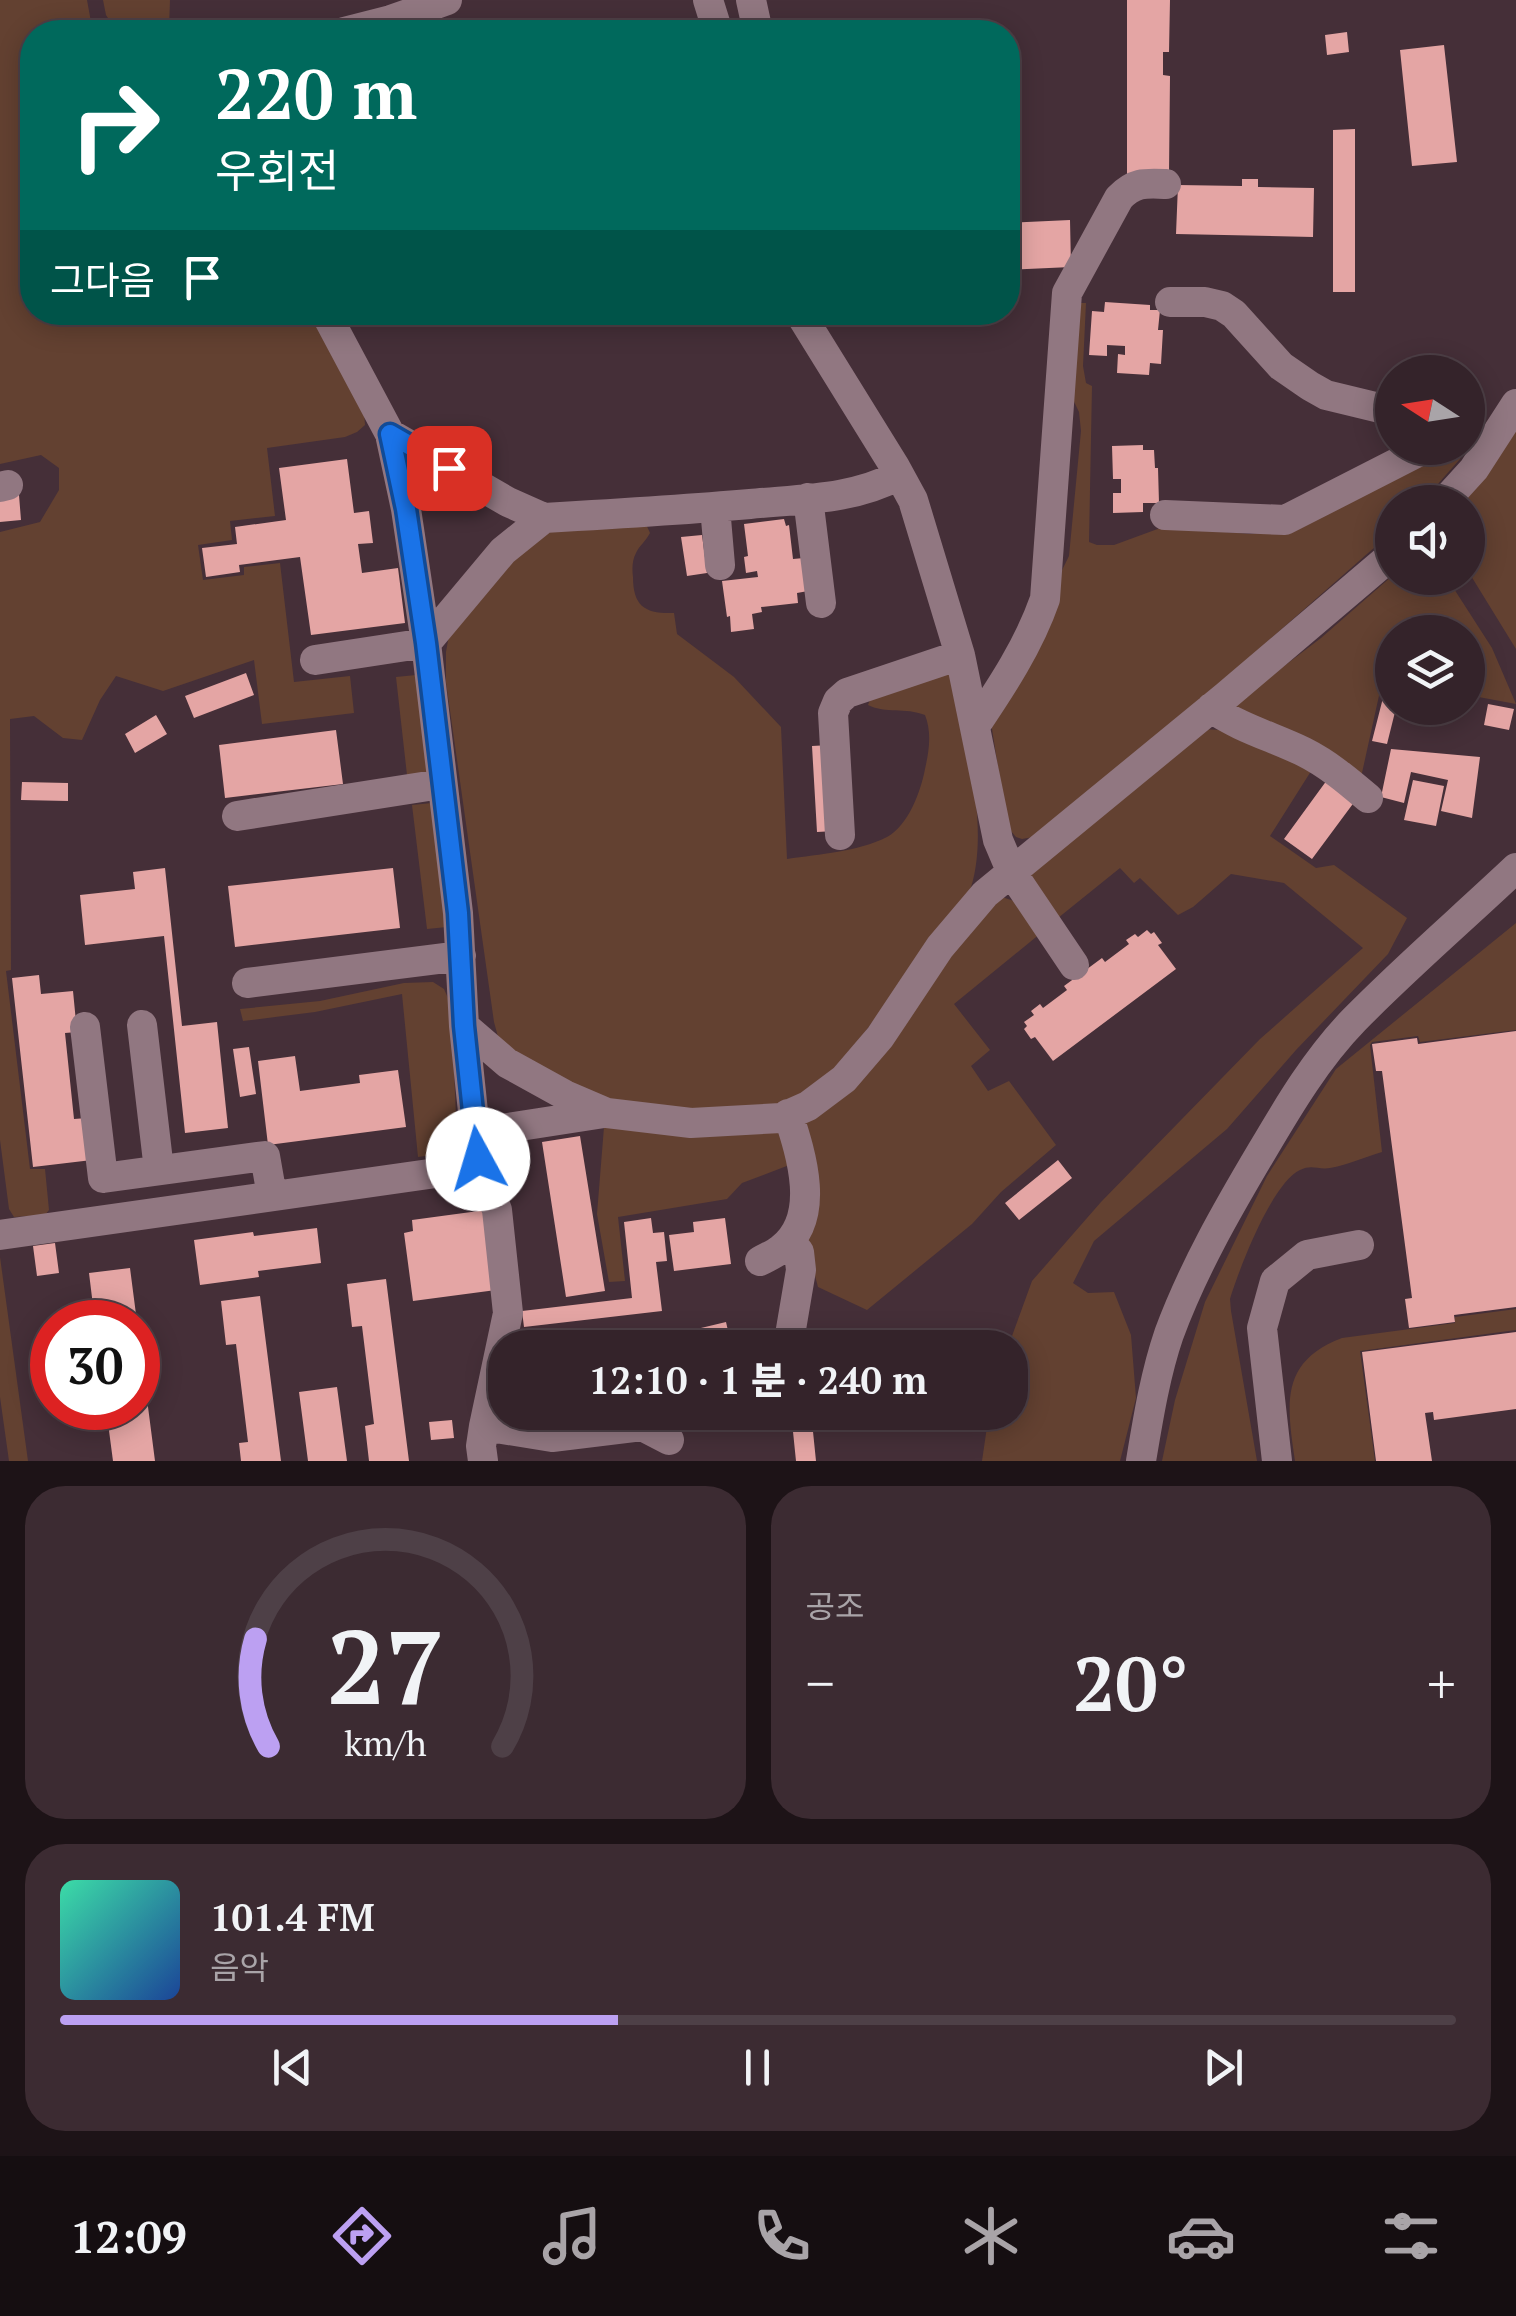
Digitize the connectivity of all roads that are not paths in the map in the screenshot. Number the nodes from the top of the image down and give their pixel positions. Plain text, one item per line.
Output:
1 (447, 0) edge
2 (405, 7) edge
3 (373, 20) edge
4 (1166, 184) dead end
5 (1170, 302) dead end
6 (332, 325) edge
7 (807, 325) edge
8 (1516, 404) edge
9 (1375, 407) edge
10 (390, 434) junction
11 (1485, 437) edge
12 (1393, 465) edge
13 (899, 475) junction
14 (808, 498) junction
15 (715, 507) junction
16 (1164, 515) dead end
17 (544, 518) junction
18 (720, 565) dead end
19 (1375, 569) edge
20 (820, 604) dead end
21 (426, 643) junction
22 (960, 655) junction
23 (315, 660) dead end
24 (1211, 708) junction
25 (975, 726) junction
26 (441, 784) junction
27 (1368, 798) dead end
28 (237, 816) dead end
29 (840, 836) dead end
30 (1516, 868) edge
31 (1012, 873) junction
32 (462, 956) junction
33 (1074, 965) dead end
34 (248, 982) dead end
35 (142, 1025) dead end
36 (464, 1026) junction
37 (86, 1027) dead end
38 (607, 1113) junction
39 (788, 1114) junction
40 (477, 1146) junction
41 (159, 1170) junction
42 (272, 1196) junction
43 (0, 1235) edge
44 (790, 1241) junction
45 (1359, 1246) dead end
46 (760, 1261) dead end
47 (791, 1330) edge
48 (484, 1426) junction
49 (670, 1440) dead end
50 (483, 1461) edge
51 (1142, 1461) edge
52 (1278, 1461) edge

1 - 2 street
2 - 3 street
4 - 25 street
5 - 9 street
6 - 10 street
7 - 13 street
8 - 11 street
10 - 17 street
10 - 21 street
12 - 16 street
13 - 14 street
13 - 22 street
14 - 15 street
14 - 20 street
15 - 17 street
15 - 18 street
17 - 21 street
19 - 24 street
21 - 23 street
21 - 26 street
22 - 25 street
22 - 29 street
24 - 27 street
24 - 31 street
25 - 31 street
26 - 28 street
26 - 32 street
30 - 51 street
31 - 33 street
31 - 39 street
32 - 34 street
32 - 36 street
35 - 41 street
36 - 38 street
36 - 40 street
37 - 41 street
38 - 39 street
38 - 40 street
39 - 44 street
40 - 42 street
40 - 48 street
41 - 42 street
42 - 43 street
44 - 46 street
44 - 47 street
45 - 52 street
48 - 49 street
48 - 50 street

